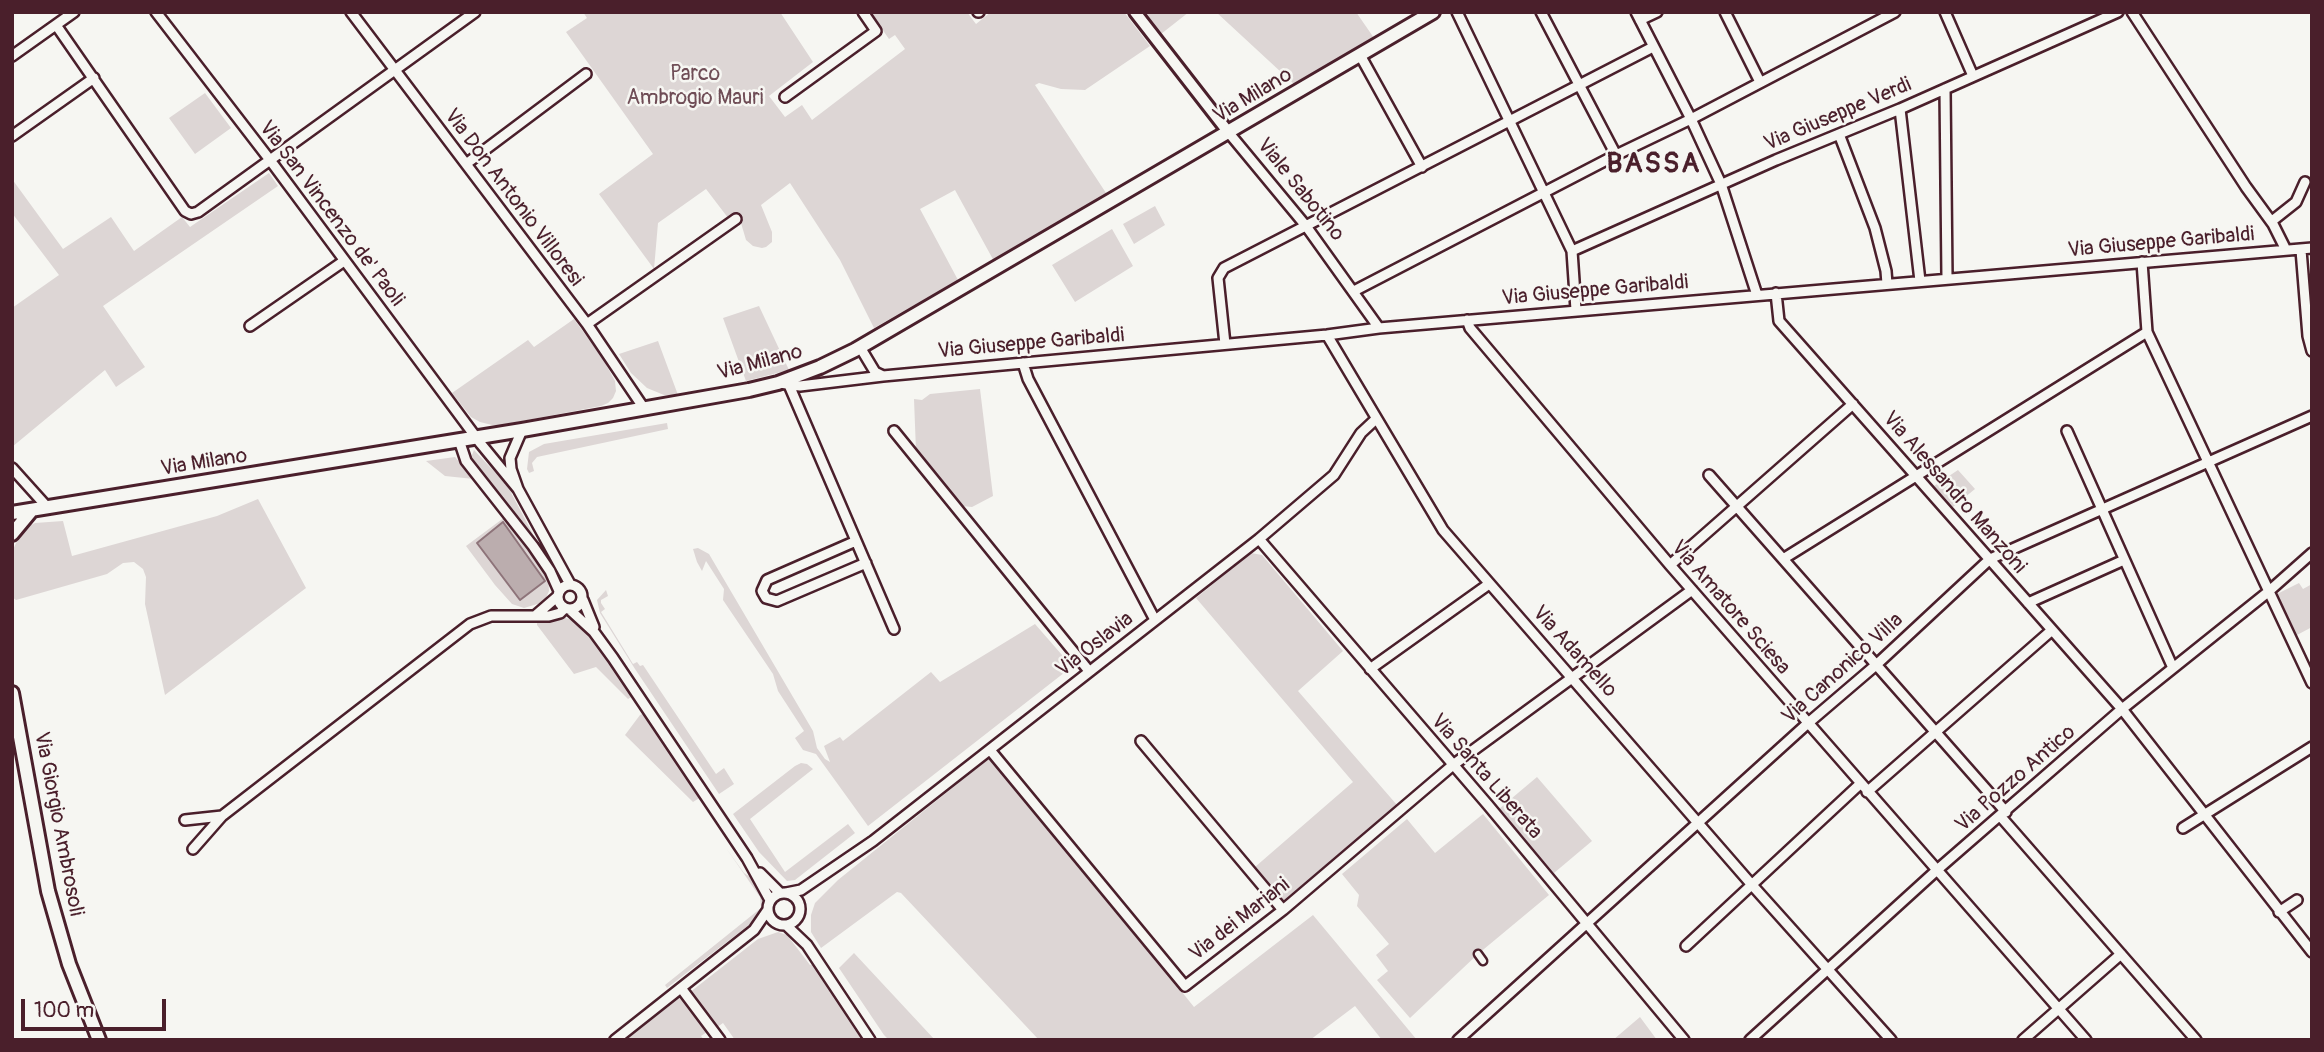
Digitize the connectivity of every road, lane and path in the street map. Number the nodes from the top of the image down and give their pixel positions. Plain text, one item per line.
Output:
1 (74, 12) edge
2 (351, 12) edge
3 (475, 12) edge
4 (863, 12) edge
5 (1135, 12) edge
6 (1433, 12) edge
7 (1457, 12) edge
8 (1541, 12) edge
9 (1657, 12) edge
10 (1725, 12) edge
11 (1895, 12) edge
12 (1945, 12) edge
13 (2118, 12) edge
14 (2132, 12) edge
15 (160, 13) edge
16 (1638, 16) edge
17 (56, 25) junction
18 (1653, 47) junction
19 (12, 55) edge
20 (1360, 55) junction
21 (394, 70) junction
22 (586, 74) dead end
23 (1973, 76) junction
24 (93, 78) junction
25 (1760, 82) junction
26 (1580, 86) junction
27 (1945, 89) junction
28 (785, 97) dead end
29 (1900, 109) junction
30 (1691, 119) junction
31 (1508, 120) junction
32 (1229, 133) junction
33 (1839, 134) junction
34 (12, 136) edge
35 (1616, 155) junction
36 (270, 160) junction
37 (466, 164) junction
38 (1422, 167) junction
39 (2305, 182) dead end
40 (1721, 184) junction
41 (1543, 192) junction
42 (736, 219) dead end
43 (2272, 221) junction
44 (1306, 226) junction
45 (2312, 248) edge
46 (2286, 250) junction
47 (2301, 250) junction
48 (1572, 251) junction
49 (344, 261) junction
50 (2142, 262) junction
51 (1947, 278) junction
52 (1920, 281) junction
53 (1887, 284) junction
54 (1354, 291) junction
55 (1776, 293) junction
56 (1757, 295) junction
57 (1576, 310) junction
58 (1467, 320) junction
59 (587, 324) junction
60 (250, 326) dead end
61 (1379, 328) junction
62 (2147, 332) junction
63 (1327, 335) junction
64 (1225, 344) junction
65 (860, 347) junction
66 (2312, 351) edge
67 (1023, 363) junction
68 (883, 376) junction
69 (784, 384) junction
70 (1853, 404) junction
71 (643, 407) junction
72 (2312, 416) edge
73 (1376, 419) junction
74 (522, 430) junction
75 (894, 430) dead end
76 (2067, 431) dead end
77 (476, 438) junction
78 (459, 440) junction
79 (2209, 461) junction
80 (12, 468) edge
81 (1709, 475) dead end
82 (1915, 475) junction
83 (518, 489) junction
84 (1736, 506) junction
85 (48, 508) junction
86 (32, 510) junction
87 (2101, 510) junction
88 (12, 513) edge
89 (12, 534) edge
90 (1259, 539) junction
91 (856, 541) junction
92 (2312, 553) edge
93 (1783, 559) junction
94 (1990, 559) junction
95 (2124, 560) junction
96 (866, 564) junction
97 (1670, 565) junction
98 (570, 584) junction
99 (1489, 584) junction
100 (1692, 590) junction
101 (2268, 592) junction
102 (558, 593) junction
103 (583, 600) junction
104 (2028, 603) junction
105 (567, 609) junction
106 (536, 615) junction
107 (1155, 620) junction
108 (894, 629) dead end
109 (2052, 630) junction
110 (613, 658) junction
111 (1876, 665) junction
112 (2173, 668) junction
113 (1370, 669) junction
114 (1089, 671) junction
115 (1572, 676) junction
116 (2312, 683) edge
117 (12, 693) edge
118 (2122, 709) junction
119 (1807, 724) junction
120 (1935, 732) junction
121 (1141, 741) dead end
122 (2312, 747) edge
123 (990, 750) junction
124 (1453, 765) junction
125 (1860, 784) junction
126 (1867, 792) junction
127 (2003, 814) junction
128 (222, 816) junction
129 (2204, 816) junction
130 (186, 820) dead end
131 (1699, 823) junction
132 (2183, 828) dead end
133 (193, 849) dead end
134 (747, 858) junction
135 (1937, 870) junction
136 (817, 880) junction
137 (1752, 885) junction
138 (783, 893) junction
139 (770, 900) junction
140 (2297, 900) dead end
141 (800, 907) junction
142 (767, 911) junction
143 (1283, 911) junction
144 (2279, 912) junction
145 (797, 918) junction
146 (775, 923) junction
147 (786, 925) junction
148 (1587, 925) junction
149 (754, 930) junction
150 (807, 945) junction
151 (1686, 946) dead end
152 (2312, 952) edge
153 (1478, 954) dead end
154 (2121, 954) junction
155 (1483, 961) dead end
156 (1828, 969) junction
157 (681, 988) junction
158 (2059, 1009) junction
159 (99, 1040) edge
160 (615, 1040) edge
161 (720, 1040) edge
162 (870, 1040) edge
163 (1458, 1040) edge
164 (1684, 1040) edge
165 (1750, 1040) edge
166 (1891, 1040) edge
167 (2023, 1040) edge
168 (2086, 1040) edge
169 (2196, 1040) edge

1 - 17 street
2 - 21 street, Via Don Antonio Villoresi
3 - 21 street
4 - 28 street
5 - 32 street, Viale Sabotino
6 - 20 main road, Via Milano
7 - 31 street
8 - 26 street
9 - 16 street
10 - 25 street
11 - 25 street
12 - 23 street
13 - 23 street, Via Giuseppe Verdi
14 - 43 street
15 - 36 street, Via San Vincenzo de' Paoli
16 - 18 street
17 - 19 street
17 - 24 street
18 - 26 street
18 - 30 street
20 - 32 main road, Via Milano
20 - 38 street
21 - 36 street
21 - 37 street, Via Don Antonio Villoresi
22 - 37 street
23 - 27 street, Via Giuseppe Verdi
24 - 34 street
24 - 36 street
25 - 30 street
26 - 31 street
26 - 35 street
27 - 29 street, Via Giuseppe Verdi
27 - 51 street
29 - 33 street, Via Giuseppe Verdi
29 - 52 street
30 - 35 street
30 - 40 street
31 - 38 street
31 - 41 street
32 - 44 street, Viale Sabotino
32 - 65 main road, Via Milano
33 - 40 street, Via Giuseppe Verdi
33 - 53 street
35 - 41 street
36 - 49 street, Via San Vincenzo de' Paoli
37 - 59 street, Via Don Antonio Villoresi
38 - 44 street
39 - 43 street
40 - 48 street, Via Giuseppe Verdi
40 - 56 street
41 - 48 street
41 - 54 street
42 - 59 street
43 - 46 street
44 - 54 street, Viale Sabotino
44 - 64 street
45 - 47 street, Via Giuseppe Garibaldi
46 - 47 street, Via Giuseppe Garibaldi
46 - 50 street, Via Giuseppe Garibaldi
47 - 66 street
48 - 57 street
49 - 60 street
49 - 77 street, Via San Vincenzo de' Paoli
50 - 51 street, Via Giuseppe Garibaldi
50 - 62 street
51 - 52 street, Via Giuseppe Garibaldi
52 - 53 street, Via Giuseppe Garibaldi
53 - 55 street, Via Giuseppe Garibaldi
54 - 61 street, Viale Sabotino
55 - 56 street, Via Giuseppe Garibaldi
55 - 70 street, Via Alessandro Manzoni
56 - 57 street, Via Giuseppe Garibaldi
57 - 58 street, Via Giuseppe Garibaldi
58 - 61 street, Via Giuseppe Garibaldi
58 - 97 street, Via Amatore Sciesa
59 - 71 street, Via Don Antonio Villoresi
61 - 63 street, Via Giuseppe Garibaldi
62 - 79 street
62 - 82 street
63 - 64 street, Via Giuseppe Garibaldi
63 - 73 street, Via Adamello
64 - 67 street, Via Giuseppe Garibaldi
65 - 68 street
65 - 69 main road, Via Milano
67 - 68 street, Via Giuseppe Garibaldi
67 - 107 street
68 - 69 street, Via Giuseppe Garibaldi
69 - 71 main road, Via Milano
69 - 91 street
70 - 82 street, Via Alessandro Manzoni
70 - 84 street
71 - 74 main road, Via Milano
72 - 79 street, Via Canonico Villa
73 - 90 street, Via Oslavia
73 - 99 street, Via Adamello
74 - 77 main road, Via Milano
74 - 83 street
75 - 114 street
76 - 87 street
77 - 78 main road, Via Milano
77 - 83 street, Via San Vincenzo de' Paoli
78 - 85 main road, Via Milano
78 - 102 street
79 - 87 street, Via Canonico Villa
79 - 101 street
80 - 85 street
81 - 84 street
82 - 93 street
82 - 94 street, Via Alessandro Manzoni
83 - 98 street
84 - 93 street
84 - 97 street
85 - 86 main road, Via Milano
86 - 88 main road, Via Milano
86 - 89 main road
87 - 94 street, Via Canonico Villa
87 - 95 street
90 - 107 street, Via Oslavia
90 - 113 street, Via Santa Liberata
91 - 96 street
91 - 96 street
92 - 101 street, Via Pozzo Antico
93 - 111 street
94 - 104 street, Via Alessandro Manzoni
94 - 111 street, Via Canonico Villa
95 - 104 street
95 - 112 street
96 - 108 street
97 - 100 street, Via Amatore Sciesa
98 - 102 street
98 - 103 street
99 - 113 street
99 - 115 street, Via Adamello
100 - 115 street, Via dei Mariani
100 - 119 street, Via Amatore Sciesa
101 - 112 street, Via Pozzo Antico
101 - 116 street
102 - 105 street
102 - 106 street
103 - 105 street
103 - 110 street
104 - 109 street, Via Alessandro Manzoni
105 - 106 street
105 - 110 street
106 - 128 street
107 - 114 street, Via Oslavia
109 - 118 street, Via Alessandro Manzoni
109 - 120 street
110 - 134 street
111 - 119 street, Via Canonico Villa
111 - 120 street
112 - 118 street, Via Pozzo Antico
113 - 124 street, Via Santa Liberata
114 - 123 street, Via Oslavia
115 - 124 street, Via dei Mariani
115 - 131 street, Via Adamello
117 - 159 main road, Via Giorgio Ambrosoli
118 - 127 street, Via Pozzo Antico
118 - 129 street, Via Alessandro Manzoni
119 - 125 street, Via Amatore Sciesa
119 - 131 street, Via Canonico Villa
120 - 126 street
120 - 127 street
121 - 143 street
122 - 129 street
123 - 136 street, Via Oslavia
123 - 143 street, Via dei Mariani
124 - 143 street, Via dei Mariani
124 - 148 street, Via Santa Liberata
125 - 126 street, Via Amatore Sciesa
125 - 137 street
126 - 135 street, Via Amatore Sciesa
127 - 135 street, Via Pozzo Antico
127 - 154 street
128 - 130 street
128 - 133 street
129 - 132 street
129 - 144 street, Via Alessandro Manzoni
131 - 137 street, Via Adamello
131 - 148 street, Via Canonico Villa
134 - 138 street
134 - 139 street
135 - 156 street, Via Pozzo Antico
135 - 158 street, Via Amatore Sciesa
136 - 138 street, Via Oslavia
136 - 141 street, Via Oslavia
137 - 151 street
137 - 156 street, Via Adamello
138 - 139 street
138 - 141 street
139 - 142 street
140 - 144 street
141 - 145 street
142 - 146 street
142 - 149 street
144 - 152 street, Via Alessandro Manzoni
145 - 147 street
145 - 150 street
146 - 147 street
146 - 149 street
147 - 150 street
148 - 163 street, Via Canonico Villa
148 - 164 street, Via Santa Liberata
149 - 157 street
150 - 162 street
153 - 155 street
154 - 158 street
154 - 169 street
156 - 165 street, Via Pozzo Antico
156 - 166 street, Via Adamello
157 - 160 street
157 - 161 street
158 - 167 street
158 - 168 street, Via Amatore Sciesa

